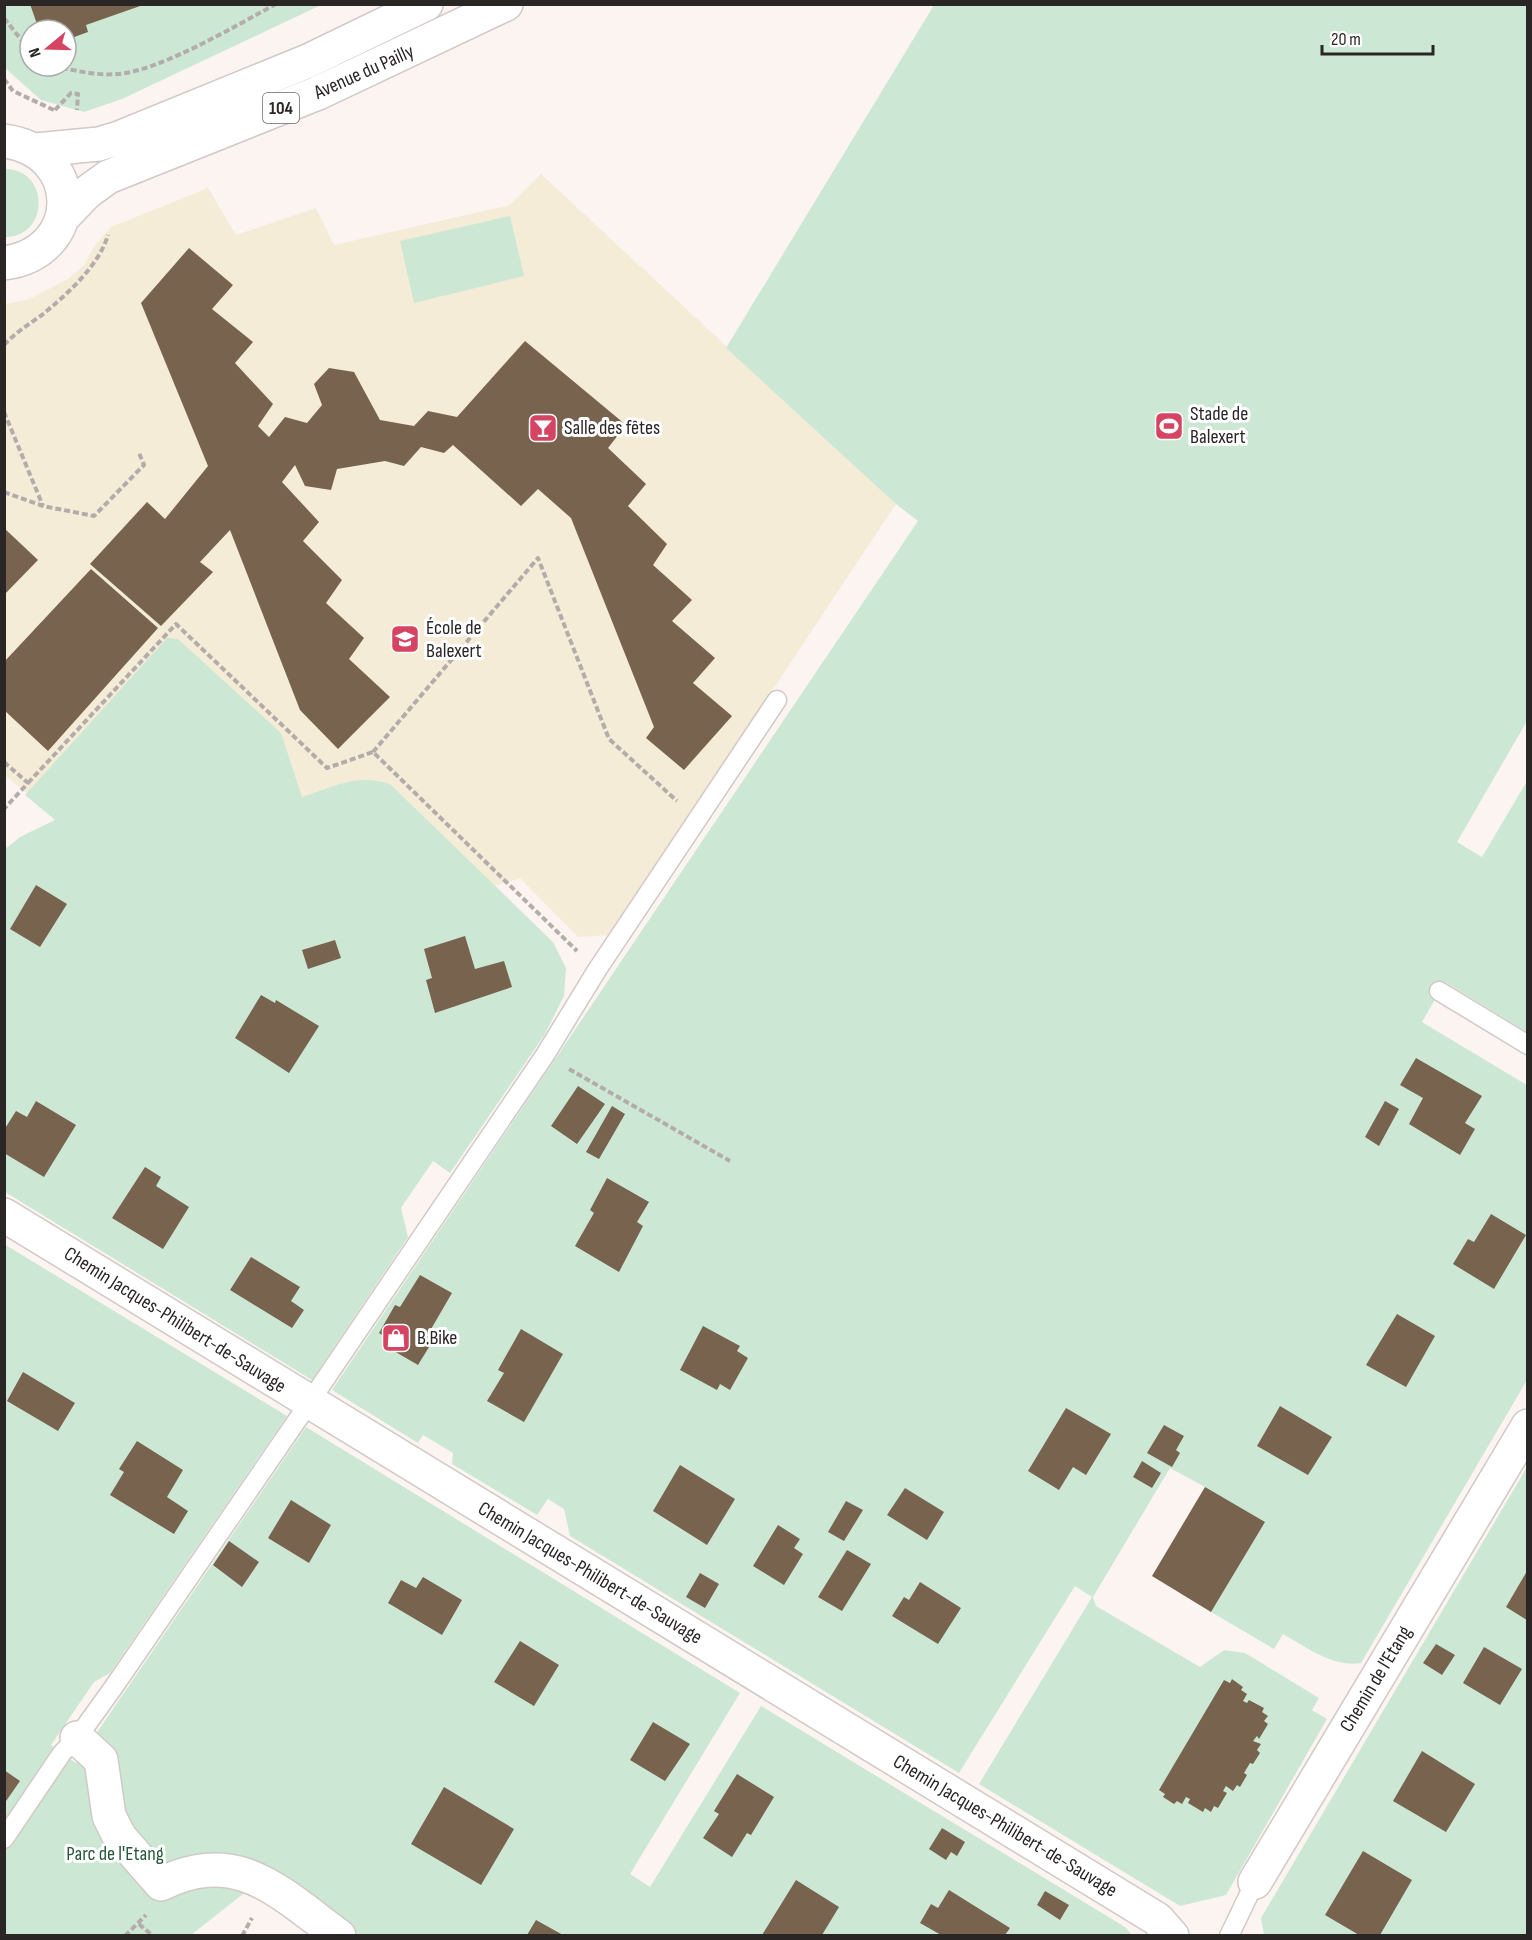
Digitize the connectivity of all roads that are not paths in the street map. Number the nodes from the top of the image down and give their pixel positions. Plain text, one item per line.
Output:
1 (426, 4) edge
2 (506, 4) edge
3 (16, 141) edge
4 (63, 217) junction
5 (4, 263) edge
6 (777, 700) dead end
7 (1440, 991) dead end
8 (1527, 1045) edge
9 (4, 1215) edge
10 (309, 1402) junction
11 (1527, 1426) edge
12 (77, 1738) junction
13 (4, 1839) edge
14 (1255, 1882) joint
15 (339, 1935) edge
16 (1172, 1935) edge
17 (1229, 1935) edge

1 - 3 street, Avenue du Pailly / 104
2 - 4 street, Avenue du Pailly / 104
3 - 4 street
4 - 5 street
6 - 10 lane
7 - 8 lane
9 - 10 street, Chemin Jacques-Philibert-de-Sauvage
10 - 12 lane
10 - 16 street, Chemin Jacques-Philibert-de-Sauvage
11 - 14 street, Chemin de l'Etang
12 - 13 lane
12 - 15 street
14 - 17 lane, Chemin de l'Etang

